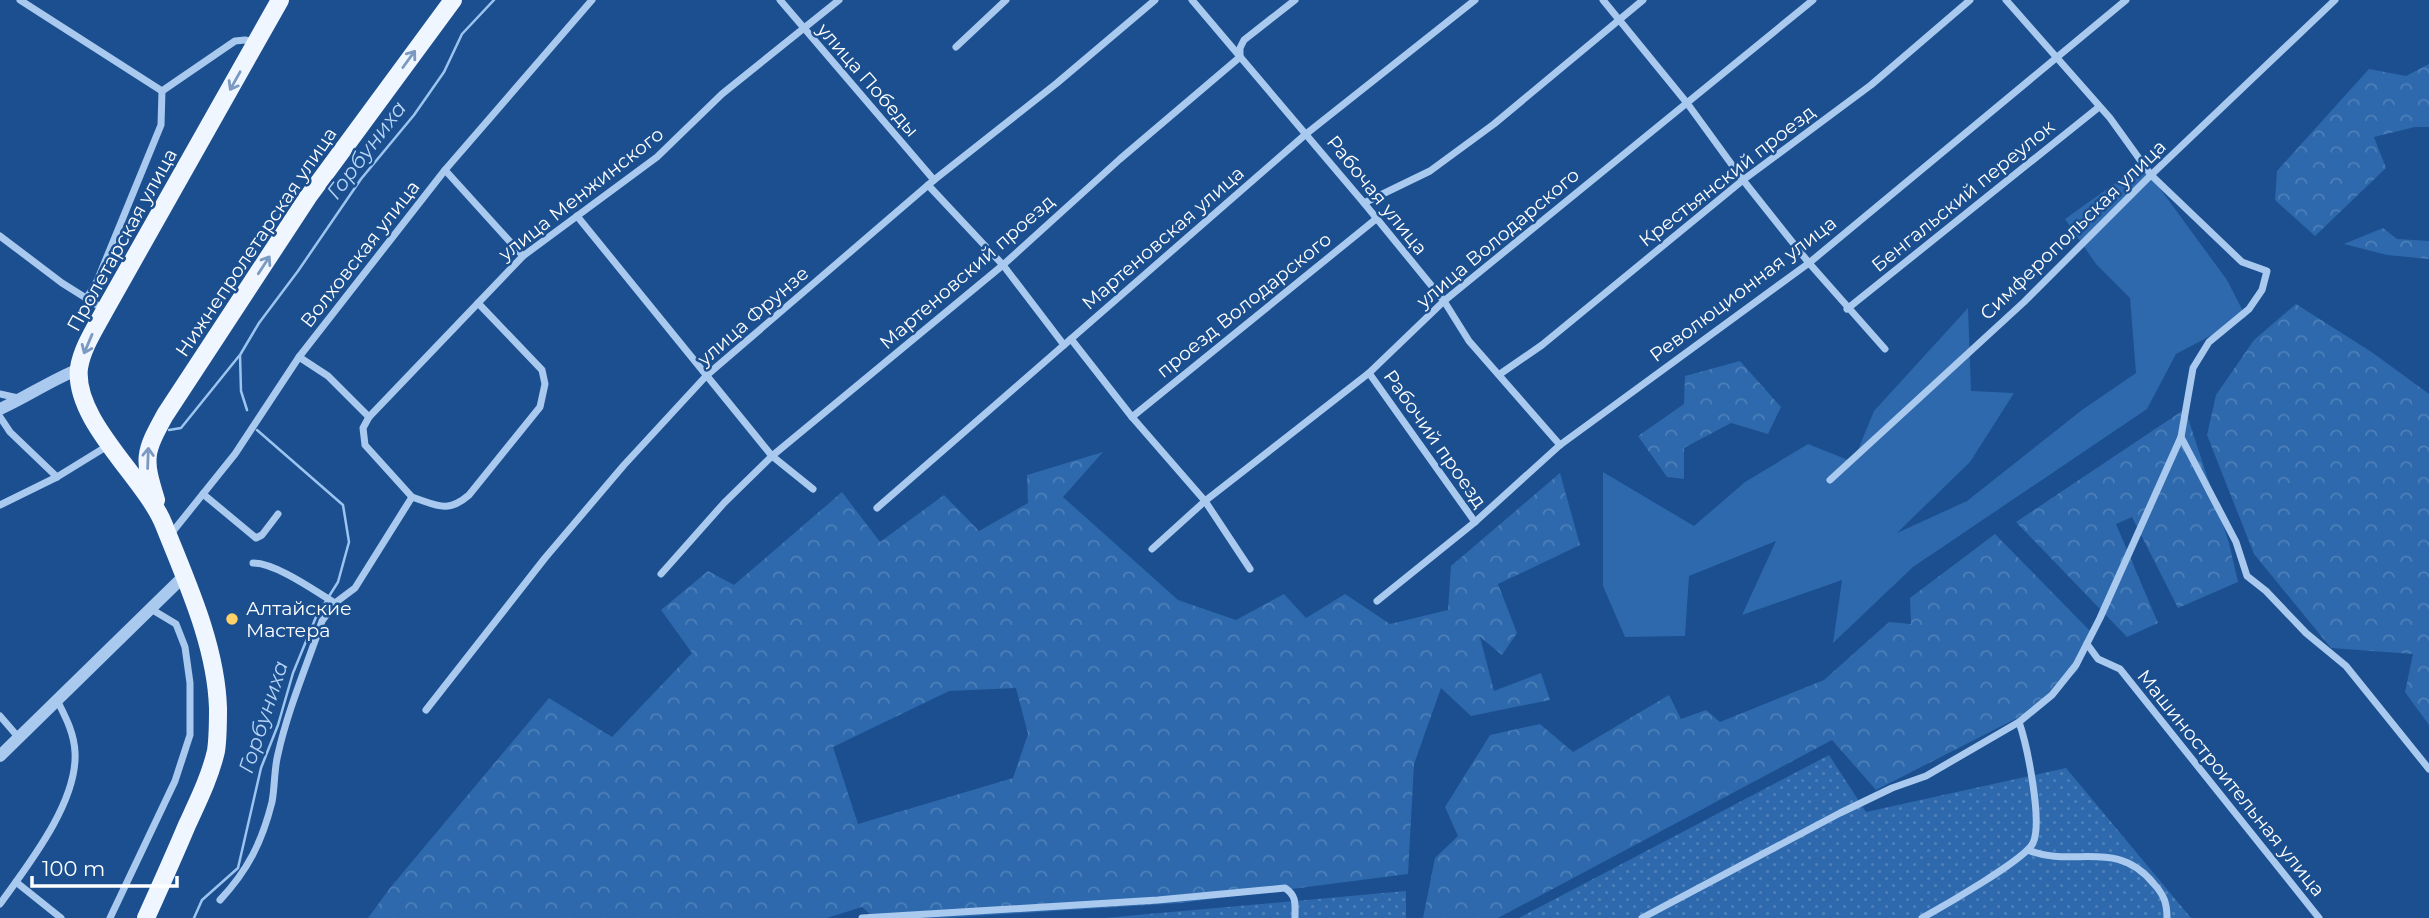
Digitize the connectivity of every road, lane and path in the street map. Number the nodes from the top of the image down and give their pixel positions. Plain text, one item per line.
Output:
1 (20, 0) edge
2 (280, 0) edge
3 (453, 0) edge
4 (592, 0) edge
5 (780, 0) edge
6 (839, 0) edge
7 (1006, 0) edge
8 (1155, 0) edge
9 (1192, 0) edge
10 (1295, 0) edge
11 (1475, 0) edge
12 (1603, 0) edge
13 (1643, 0) edge
14 (1813, 0) edge
15 (1970, 0) edge
16 (2006, 0) edge
17 (2126, 0) edge
18 (2335, 0) edge
19 (1618, 19) junction
20 (805, 30) junction
21 (256, 43) junction
22 (956, 47) dead end
23 (1240, 57) junction
24 (2057, 58) junction
25 (162, 91) junction
26 (1687, 103) junction
27 (2099, 107) junction
28 (1306, 134) junction
29 (445, 170) junction
30 (2151, 175) junction
31 (1743, 180) junction
32 (931, 182) junction
33 (1364, 203) junction
34 (577, 216) junction
35 (1376, 219) junction
36 (0, 236) edge
37 (523, 256) junction
38 (1809, 263) junction
39 (1003, 265) junction
40 (97, 281) junction
41 (116, 290) junction
42 (86, 299) junction
43 (1444, 301) junction
44 (478, 303) junction
45 (1847, 309) junction
46 (105, 310) junction
47 (1071, 339) junction
48 (1064, 345) junction
49 (1885, 349) dead end
50 (299, 357) junction
51 (79, 369) junction
52 (1369, 373) junction
53 (1500, 374) junction
54 (707, 375) junction
55 (0, 394) edge
56 (22, 399) junction
57 (0, 409) edge
58 (1132, 416) junction
59 (0, 417) edge
60 (369, 417) junction
61 (2181, 437) junction
62 (109, 445) junction
63 (1560, 445) junction
64 (772, 456) junction
65 (57, 477) junction
66 (1829, 480) dead end
67 (813, 489) dead end
68 (203, 494) junction
69 (412, 497) junction
70 (1205, 501) junction
71 (0, 505) edge
72 (877, 508) dead end
73 (278, 514) dead end
74 (1475, 522) junction
75 (166, 531) junction
76 (1152, 549) dead end
77 (253, 563) dead end
78 (1250, 569) dead end
79 (661, 574) dead end
80 (183, 577) junction
81 (1377, 601) dead end
82 (335, 603) junction
83 (151, 609) junction
84 (2087, 644) junction
85 (58, 702) junction
86 (426, 710) dead end
87 (0, 716) edge
88 (2019, 722) junction
89 (19, 738) junction
90 (0, 757) edge
91 (2429, 769) edge
92 (2028, 850) junction
93 (16, 882) junction
94 (220, 900) dead end
95 (0, 904) edge
96 (60, 918) edge
97 (110, 918) edge
98 (146, 918) edge
99 (862, 918) edge
100 (1295, 918) edge
101 (1642, 918) edge
102 (1923, 918) edge
103 (2167, 918) edge
104 (2319, 918) edge

1 - 25 street
2 - 21 main road, Пролетарская улица
75 -> 3 main road, Нижнепролетарская улица
4 - 29 street, Волховская улица
5 - 20 street, улица Победы
6 - 20 street, улица Менжинского
7 - 22 street
8 - 32 street, улица Фрунзе
9 - 23 street, Рабочая улица
10 - 23 street, Мартеновский проезд
11 - 28 street, Мартеновская улица
12 - 19 street
13 - 19 street
14 - 26 street, улица Володарского
15 - 31 street, Крестьянский проезд
16 - 24 street
17 - 24 street, Революционная улица
18 - 30 street, Симферопольская улица
19 - 26 street
19 - 33 street
20 - 32 street, улица Победы
20 - 34 street, улица Менжинского
21 - 25 street
21 -> 41 main road, Пролетарская улица
23 - 28 street, Рабочая улица
23 - 39 street, Мартеновский проезд
24 - 27 street
24 - 38 street, Революционная улица
25 - 40 street
26 - 31 street
26 - 43 street, улица Володарского
27 - 30 street
27 - 45 street, Бенгальский переулок
28 - 33 street, Рабочая улица
28 - 47 street, Мартеновская улица
29 - 37 street
29 - 50 street, Волховская улица
30 - 61 street
30 - 66 street, Симферопольская улица
31 - 38 street
31 - 53 street, Крестьянский проезд
32 - 39 street, улица Победы
32 - 54 street, улица Фрунзе
33 - 35 street, Рабочая улица
34 - 37 street, улица Менжинского
34 - 54 street
35 - 43 street, Рабочая улица
35 - 58 street, проезд Володарского
36 - 42 street
37 - 44 street, улица Менжинского
38 - 45 street
38 - 63 street, Революционная улица
39 - 48 street, улица Победы
39 - 64 street, Мартеновский проезд
40 - 41 street
40 - 42 street
41 - 46 main road, Пролетарская улица
42 - 46 street
43 - 52 street, улица Володарского
43 - 53 street, Рабочая улица
44 - 60 street, улица Менжинского
44 - 69 street
45 - 49 street
46 -> 51 main road, Пролетарская улица
47 - 48 street, Мартеновская улица
47 - 58 street
48 - 72 street, Мартеновская улица
50 - 60 street
50 - 68 street, Волховская улица
51 - 56 street
51 - 62 main road
52 - 70 street, улица Володарского
52 - 74 street, Рабочий проезд
53 - 63 street, Рабочая улица
54 - 64 street
54 - 86 street, улица Фрунзе
55 - 56 street
56 - 57 street
58 - 70 street
59 - 65 street
60 - 69 street
61 - 84 street
61 - 91 street
62 - 65 street
62 - 75 main road
63 - 74 street, Революционная улица
64 - 67 street
64 - 79 street, Мартеновский проезд
65 - 71 street
68 - 73 street
68 - 75 street, Волховская улица
69 - 82 street
70 - 76 street, улица Володарского
70 - 78 street
74 - 81 street, Революционная улица
75 - 80 main road
77 - 82 street
80 - 83 street
80 - 98 main road
82 - 94 street
83 - 85 street
83 - 97 street
84 - 88 street
84 - 104 street, Машиностроительная улица
85 - 89 street
85 - 93 street
87 - 89 street
88 - 92 street
88 - 101 street
89 - 90 street
92 - 102 street
92 - 103 street
93 - 95 street
93 - 96 street
99 - 100 street

